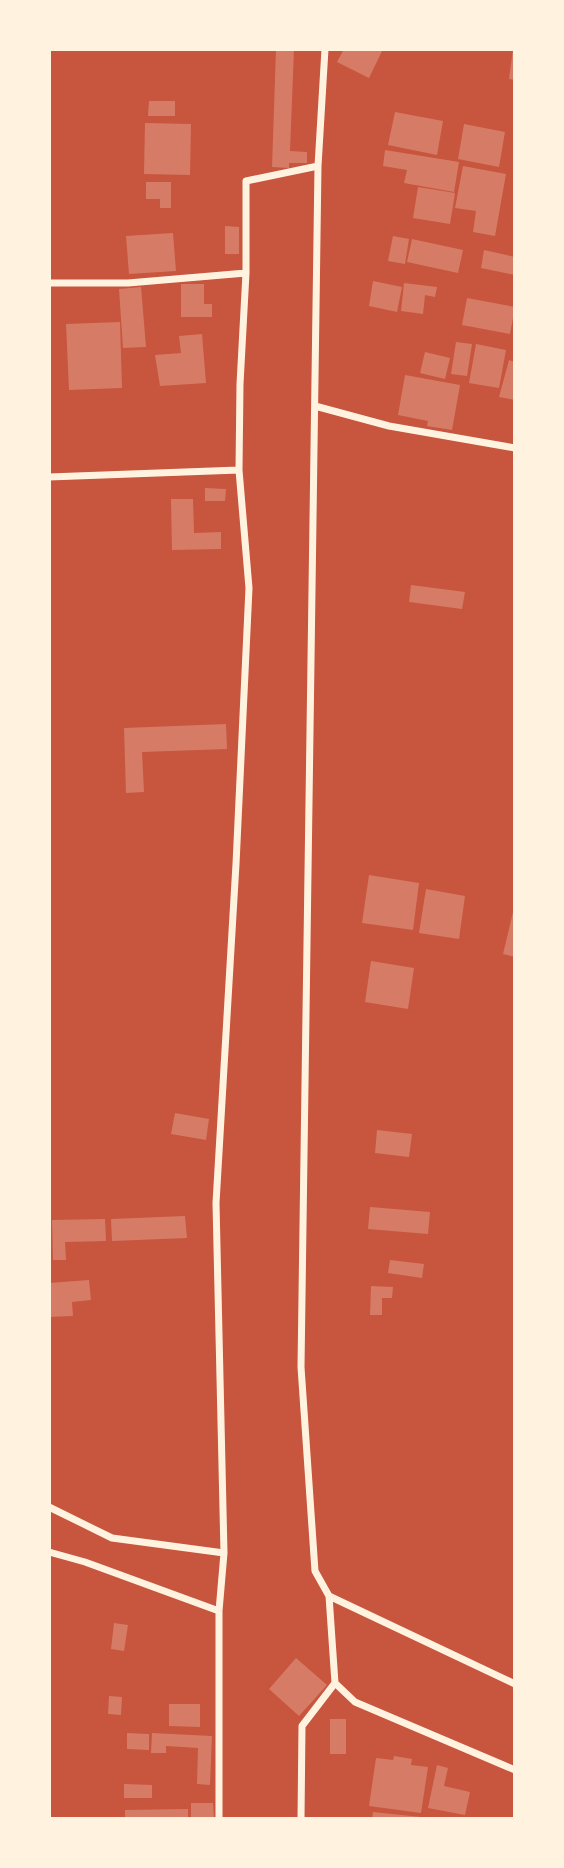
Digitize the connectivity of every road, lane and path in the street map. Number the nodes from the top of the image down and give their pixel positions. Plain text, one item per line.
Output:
1 (324, 49) edge
2 (318, 166) junction
3 (246, 273) junction
4 (49, 283) edge
5 (315, 407) junction
6 (515, 448) edge
7 (239, 470) junction
8 (49, 477) edge
9 (49, 1507) edge
10 (49, 1552) edge
11 (224, 1553) junction
12 (329, 1596) junction
13 (219, 1611) junction
14 (335, 1683) junction
15 (515, 1685) edge
16 (515, 1770) edge
17 (219, 1819) edge
18 (301, 1819) edge

1 - 2 street
2 - 3 street
2 - 5 street
3 - 4 street
3 - 7 street
5 - 6 street
5 - 12 street
7 - 8 street
7 - 11 street
9 - 11 street
10 - 13 street
11 - 13 street
12 - 14 street
12 - 15 street
13 - 17 street
14 - 16 street
14 - 18 street

